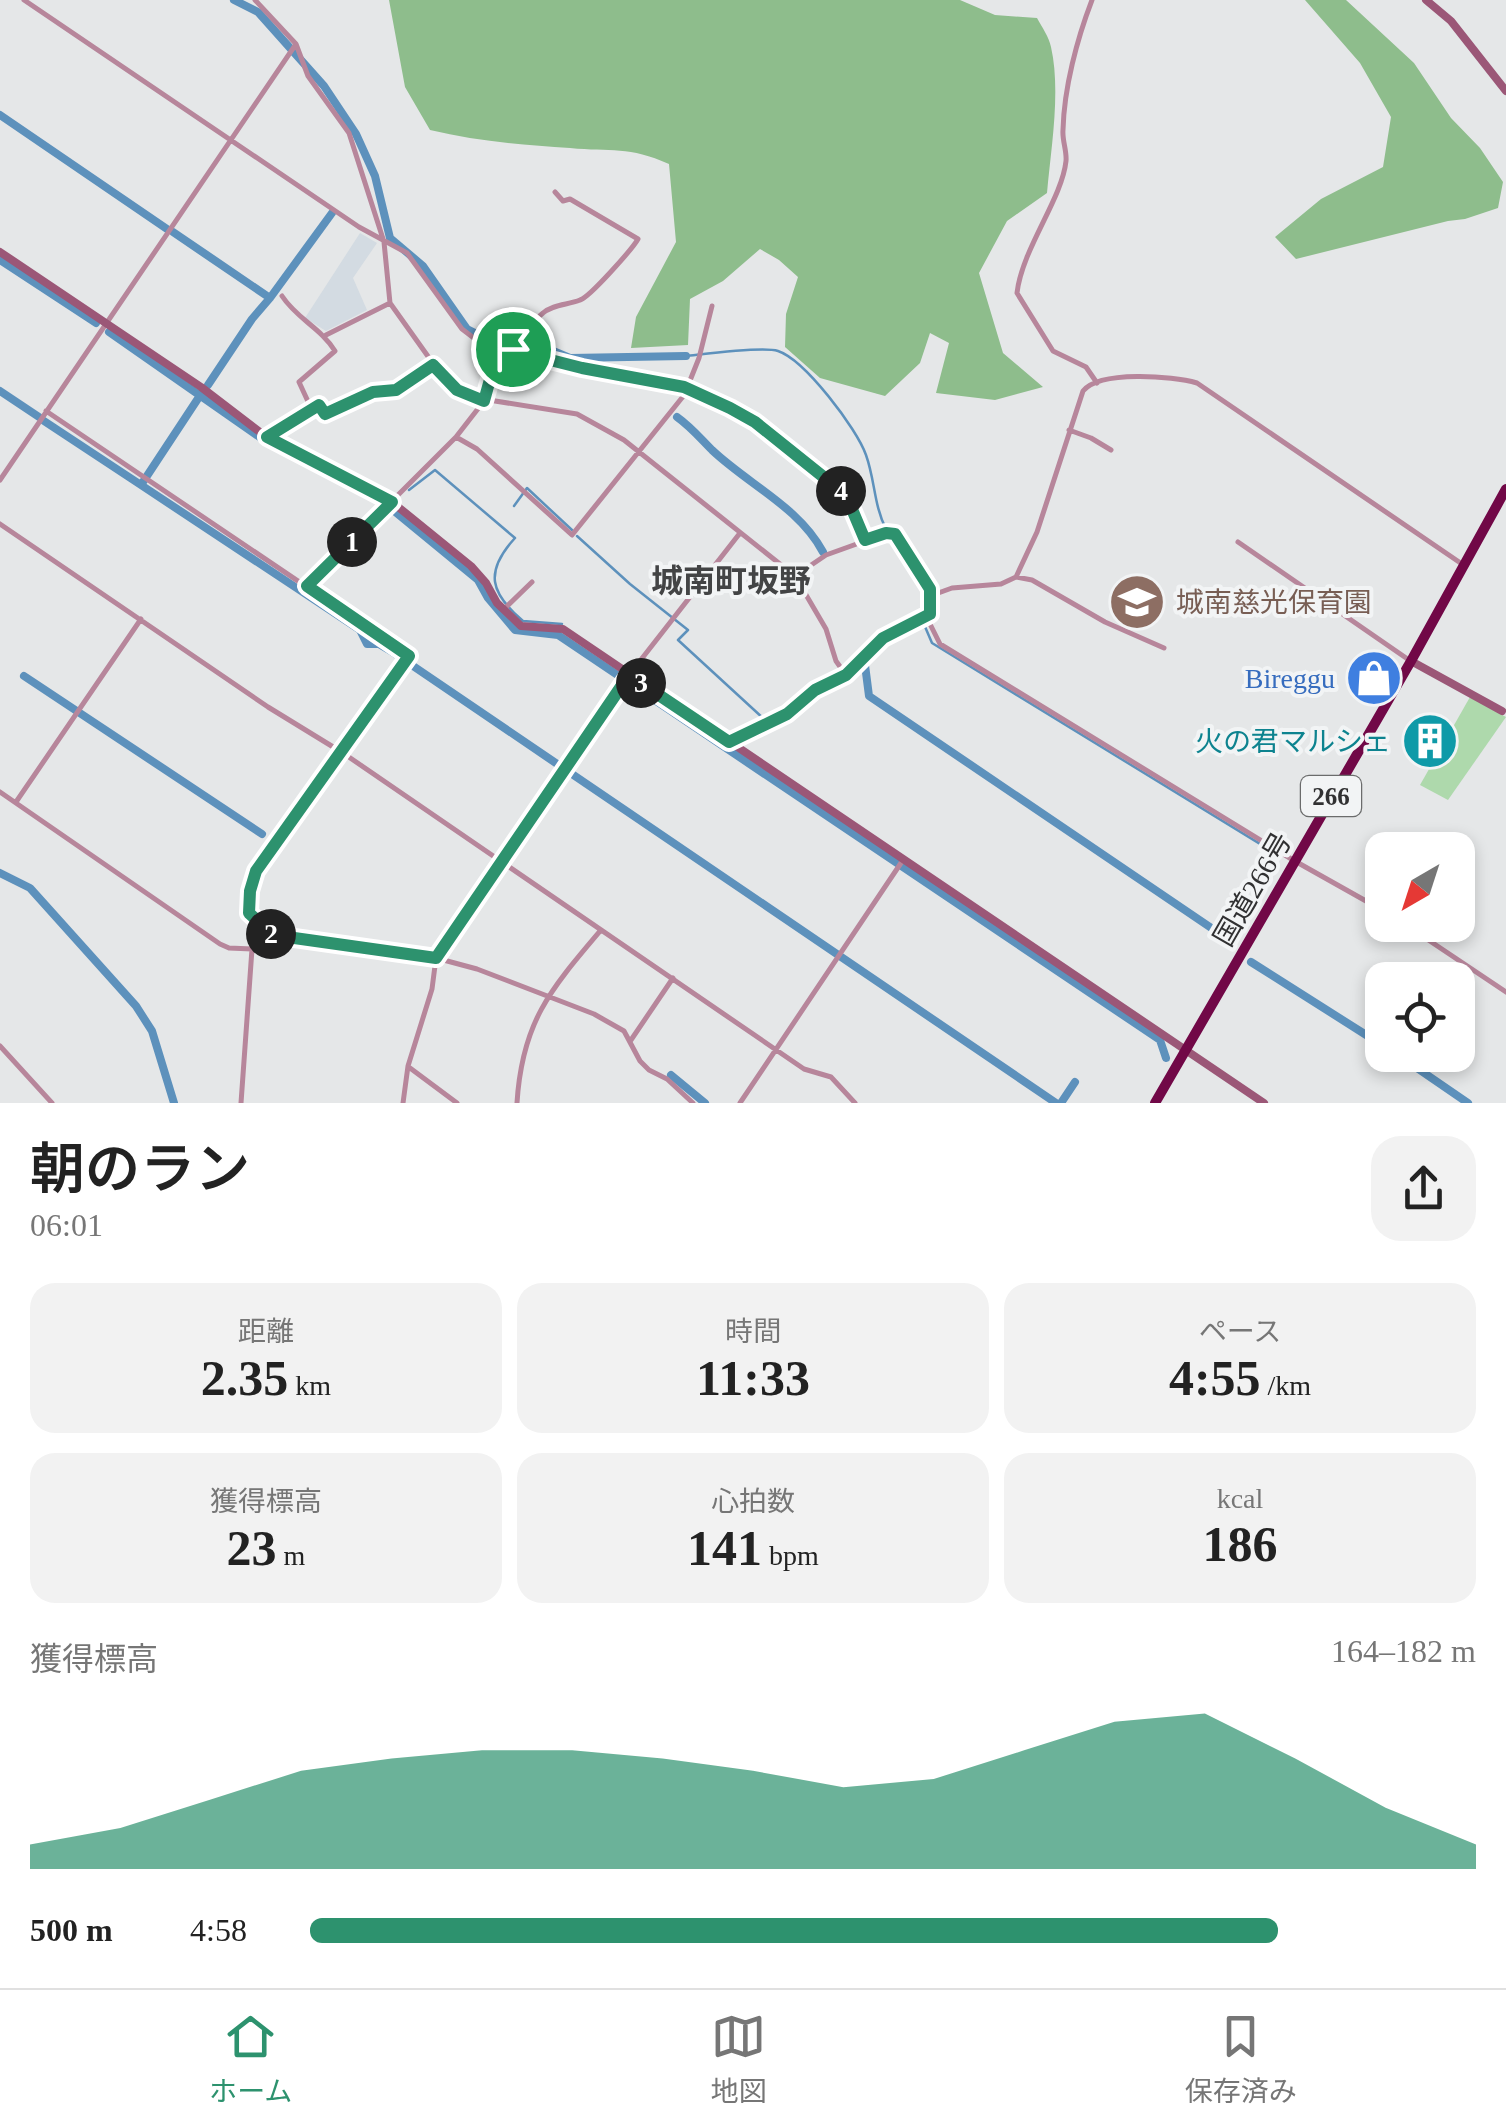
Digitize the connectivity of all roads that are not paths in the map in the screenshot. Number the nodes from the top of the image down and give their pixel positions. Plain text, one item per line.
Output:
1 (24, 0) edge
2 (254, 0) edge
3 (1092, 0) edge
4 (1426, 0) edge
5 (296, 44) junction
6 (1506, 91) edge
7 (231, 140) junction
8 (555, 192) dead end
9 (384, 242) junction
10 (0, 252) edge
11 (282, 296) dead end
12 (390, 302) junction
13 (712, 306) dead end
14 (108, 323) junction
15 (326, 336) junction
16 (499, 347) junction
17 (513, 349) junction
18 (433, 365) junction
19 (1097, 383) junction
20 (688, 389) junction
21 (484, 401) junction
22 (311, 408) junction
23 (46, 411) junction
24 (1069, 430) junction
25 (267, 437) junction
26 (456, 437) junction
27 (1111, 450) dead end
28 (640, 453) junction
29 (0, 480) edge
30 (1506, 489) edge
31 (392, 502) junction
32 (0, 524) edge
33 (740, 533) junction
34 (865, 540) junction
35 (1238, 542) dead end
36 (1464, 566) junction
37 (795, 576) junction
38 (1016, 577) junction
39 (532, 582) dead end
40 (307, 586) junction
41 (930, 596) junction
42 (503, 610) junction
43 (930, 614) junction
44 (140, 619) junction
45 (1164, 648) dead end
46 (1411, 662) junction
47 (629, 675) junction
48 (846, 675) junction
49 (1504, 713) edge
50 (729, 742) junction
51 (343, 754) junction
52 (0, 792) edge
53 (16, 802) junction
54 (903, 860) junction
55 (1293, 860) junction
56 (500, 862) junction
57 (1365, 900) edge
58 (249, 913) junction
59 (601, 930) junction
60 (1431, 942) edge
61 (252, 949) junction
62 (436, 958) junction
63 (673, 978) junction
64 (1506, 992) edge
65 (548, 998) junction
66 (631, 1040) junction
67 (0, 1046) edge
68 (776, 1050) junction
69 (1187, 1050) junction
70 (408, 1066) junction
71 (52, 1103) edge
72 (243, 1103) edge
73 (402, 1103) edge
74 (458, 1103) edge
75 (517, 1103) edge
76 (693, 1103) edge
77 (740, 1103) edge
78 (856, 1103) edge
79 (1155, 1103) edge
80 (1264, 1103) edge

1 - 7 street
2 - 5 street
3 - 19 street
4 - 6 street
5 - 7 street
5 - 9 street
7 - 9 street
7 - 14 street
8 - 17 street
9 - 12 street
9 - 16 street
10 - 14 street
11 - 15 street
12 - 15 street
12 - 18 street
13 - 20 street
14 - 23 street
14 - 25 street
15 - 22 street
16 - 17 street
16 - 21 street
17 - 20 street
18 - 21 street
18 - 22 street
19 - 24 street
19 - 36 street
20 - 28 street
20 - 34 street
21 - 26 street
21 - 28 street
22 - 25 street
23 - 29 street
23 - 40 street
24 - 27 street
24 - 38 street
25 - 31 street
26 - 28 street
26 - 31 street
28 - 33 street
30 - 36 highway, 国道266号 / 266
31 - 40 street
31 - 42 street
32 - 44 street
33 - 37 street
33 - 47 street
34 - 37 street
34 - 41 street
35 - 46 street
36 - 46 highway, 国道266号 / 266
37 - 48 street
38 - 41 street
38 - 45 street
39 - 42 street
40 - 51 street
41 - 43 street
42 - 47 street
43 - 48 street
43 - 55 street
44 - 51 street
44 - 53 street
46 - 49 street
46 - 55 highway, 国道266号 / 266
47 - 50 street
47 - 56 street
48 - 50 street
50 - 54 street
51 - 56 street
51 - 58 street
52 - 53 street
53 - 61 street
54 - 68 street
54 - 69 street
55 - 57 street
55 - 69 highway, 国道266号 / 266
56 - 59 street
56 - 62 street
58 - 61 street
58 - 62 street
59 - 63 street
59 - 65 street
60 - 64 street
61 - 72 street
62 - 65 street
62 - 70 street
63 - 66 street
63 - 68 street
65 - 66 street
65 - 75 street
66 - 76 street
67 - 71 street
68 - 77 street
68 - 78 street
69 - 79 highway, 国道266号 / 266
69 - 80 street
70 - 73 street
70 - 74 street

